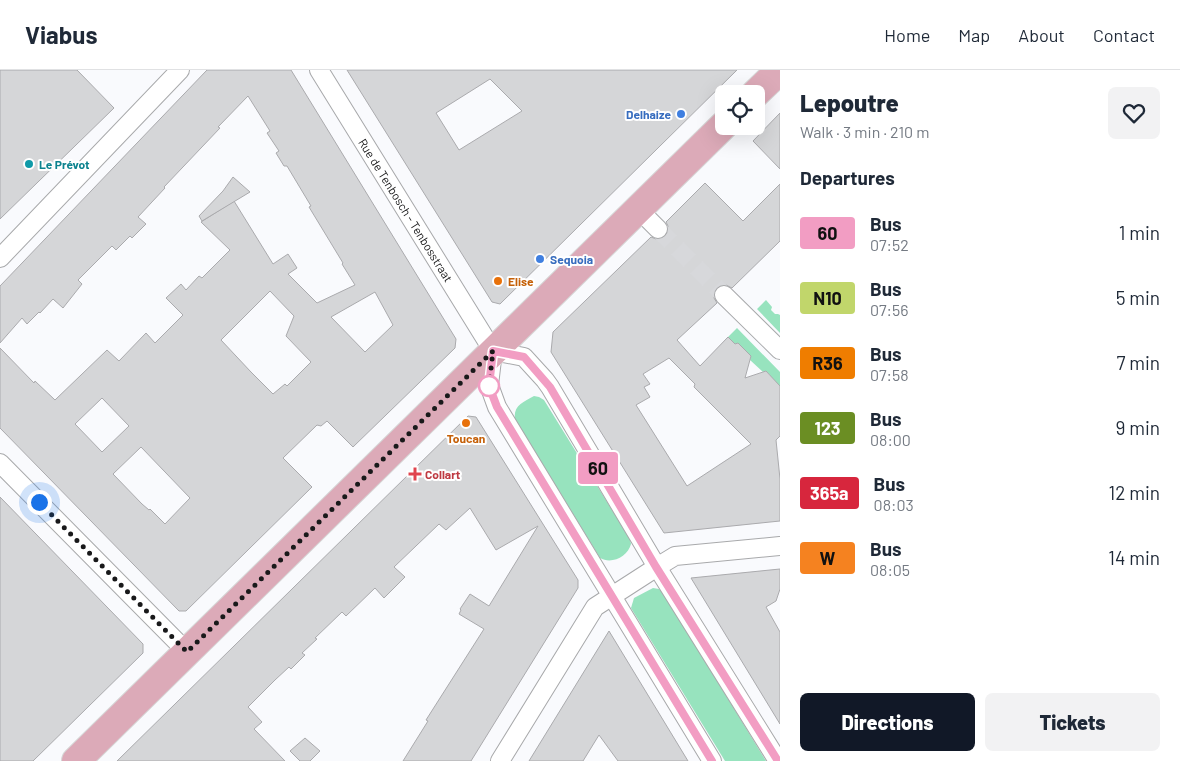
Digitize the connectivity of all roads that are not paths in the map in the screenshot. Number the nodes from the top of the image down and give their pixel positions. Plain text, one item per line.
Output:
1 (180, 70) edge
2 (319, 70) edge
3 (780, 70) edge
4 (764, 85) edge
5 (715, 134) edge
6 (638, 208) junction
7 (658, 229) tunnel mouth
8 (0, 258) edge
9 (724, 296) tunnel mouth
10 (780, 350) edge
11 (493, 351) junction
12 (0, 463) edge
13 (780, 546) edge
14 (656, 567) junction
15 (612, 596) junction
16 (187, 652) junction
17 (76, 761) edge
18 (500, 761) edge
19 (712, 761) edge
20 (778, 761) edge

1 - 8 street
2 - 11 street, Rue de Tenbosch - Tenbosstraat
3 - 4 main road
5 - 6 main road
6 - 7 street
6 - 11 main road
9 - 10 street
11 - 14 street
11 - 15 street
11 - 16 main road
12 - 16 street
13 - 14 street
14 - 15 street
14 - 20 street
15 - 18 street
15 - 19 street
16 - 17 main road

